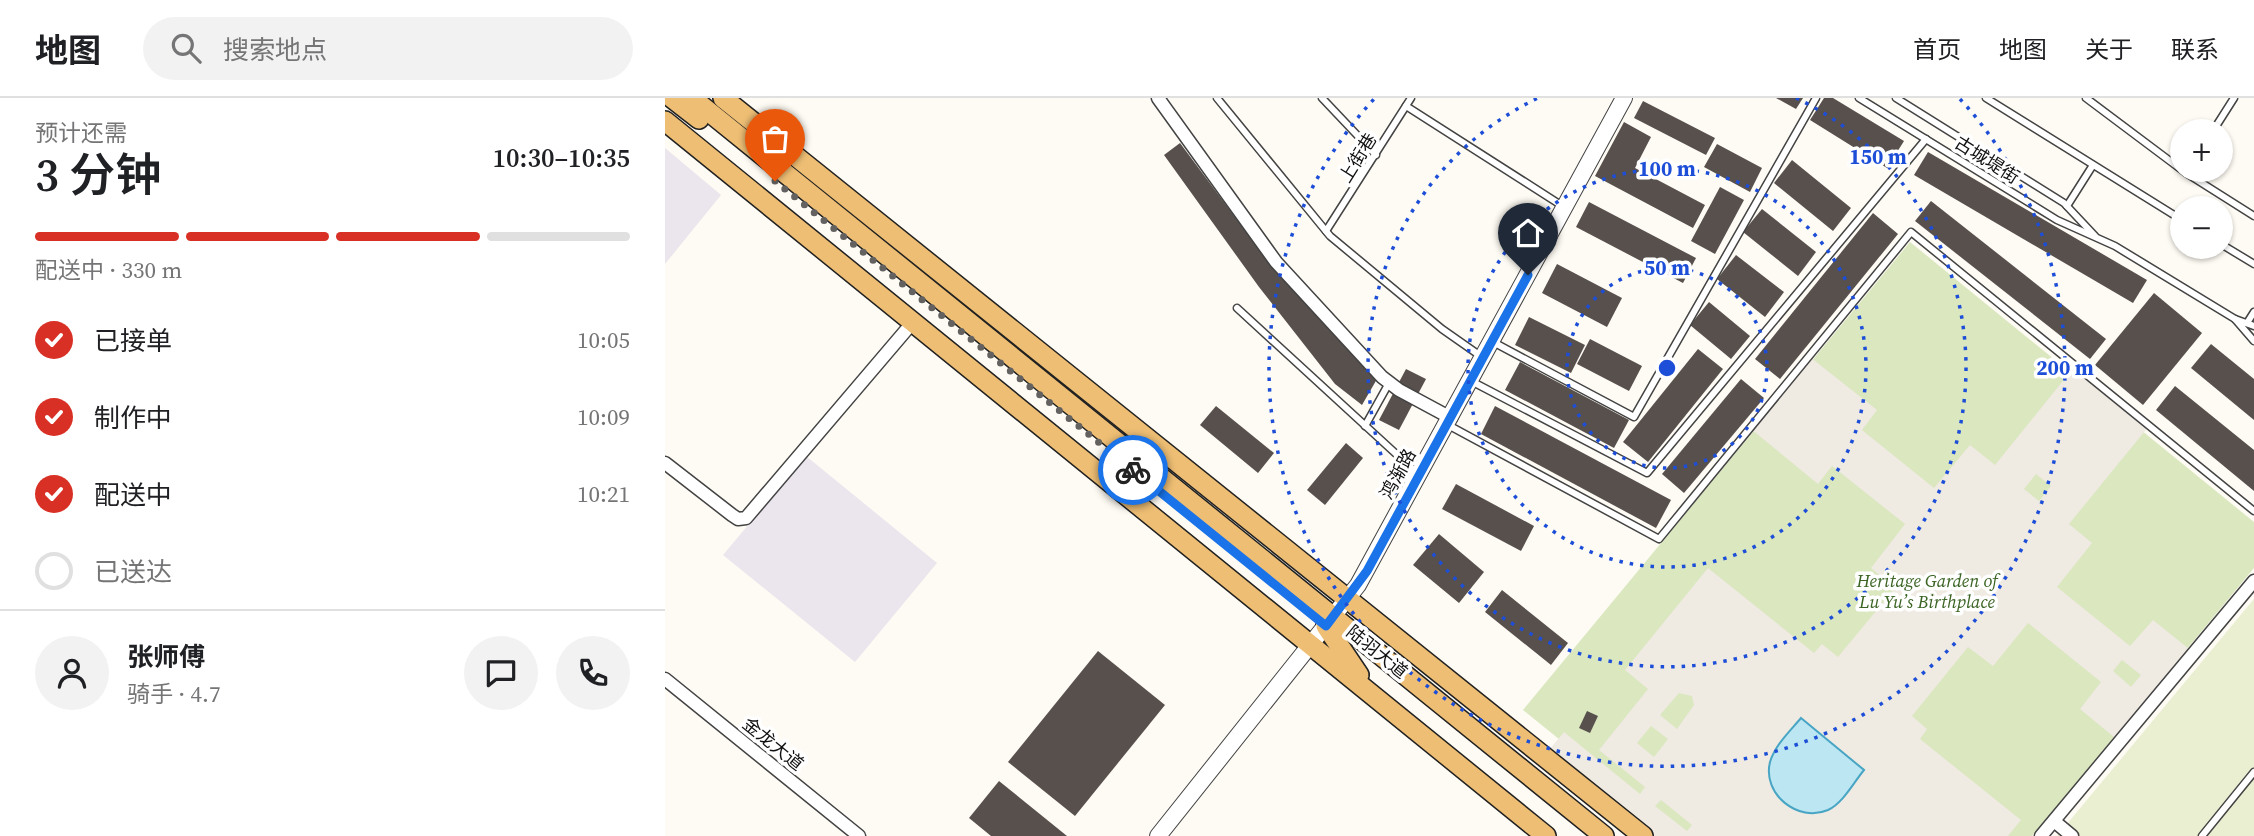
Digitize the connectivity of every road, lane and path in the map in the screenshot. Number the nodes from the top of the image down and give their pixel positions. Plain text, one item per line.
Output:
1 (673, 98) edge
2 (723, 98) edge
3 (1158, 98) edge
4 (1217, 98) edge
5 (1322, 98) edge
6 (1411, 98) edge
7 (1624, 98) edge
8 (1816, 98) edge
9 (1859, 98) edge
10 (1896, 98) edge
11 (1986, 98) edge
12 (2086, 98) edge
13 (2234, 98) edge
14 (701, 101) edge
15 (1406, 106) junction
16 (2221, 119) edge
17 (665, 121) edge
18 (1926, 139) junction
19 (1376, 155) junction
20 (2170, 159) edge
21 (2093, 164) junction
22 (2203, 182) edge
23 (2067, 206) junction
24 (1565, 207) junction
25 (2170, 212) edge
26 (2254, 216) edge
27 (1326, 231) junction
28 (2102, 240) junction
29 (2233, 251) edge
30 (2254, 264) edge
31 (1237, 308) dead end
32 (2254, 312) edge
33 (2235, 319) junction
34 (913, 321) junction
35 (2250, 325) edge
36 (2254, 341) edge
37 (1492, 342) junction
38 (1483, 358) junction
39 (1471, 381) junction
40 (1389, 383) junction
41 (1449, 421) junction
42 (1365, 426) junction
43 (665, 463) edge
44 (1419, 476) junction
45 (2254, 511) edge
46 (2254, 581) edge
47 (1348, 598) junction
48 (1330, 622) junction
49 (1391, 633) junction
50 (1312, 644) junction
51 (665, 679) edge
52 (1371, 692) junction
53 (2254, 772) edge
54 (2054, 821) junction
55 (859, 836) edge
56 (1158, 836) edge
57 (1546, 836) edge
58 (1584, 836) edge
59 (1604, 836) edge
60 (1643, 836) edge
61 (2041, 836) edge
62 (2072, 836) edge
63 (2202, 836) edge

1 - 48 main road, 陆羽大道
2 - 47 main road
3 - 40 street
4 - 27 lane
5 - 19 lane
6 - 15 lane, 上街巷
7 - 24 street, 鸿渐路
8 - 37 lane
9 - 18 lane, 古城堤街
10 - 23 lane, 古城堤街
11 - 21 lane
12 - 20 lane
13 - 16 lane
14 - 48 main road, 陆羽大道
15 - 19 lane, 上街巷
15 - 24 lane
17 - 34 main road
18 - 28 lane, 古城堤街
18 - 39 lane
19 - 27 lane, 上街巷
21 - 23 lane
21 - 25 lane
22 - 26 lane
23 - 28 lane, 古城堤街
24 - 37 street, 鸿渐路
27 - 38 lane
28 - 33 lane, 古城堤街
29 - 30 lane
31 - 42 lane
32 - 35 lane
33 - 35 lane, 古城堤街
33 - 36 lane, 古城堤街
34 - 43 street
34 - 50 main road
37 - 38 street, 鸿渐路
38 - 39 street, 鸿渐路
39 - 41 street, 鸿渐路
40 - 41 street
40 - 42 lane
41 - 44 street, 鸿渐路
41 - 45 lane
42 - 44 lane
44 - 47 street, 鸿渐路
46 - 54 street
47 - 48 street, 鸿渐路
47 - 49 main road
48 - 49 main road
48 - 50 street, 鸿渐路
48 - 52 main road
48 - 58 main road, 陆羽大道
48 - 59 main road, 陆羽大道
49 - 60 main road
50 - 52 main road
50 - 56 street, 鸿渐路
51 - 55 street, 金龙大道
52 - 57 main road
53 - 63 lane
54 - 61 street
54 - 62 street

